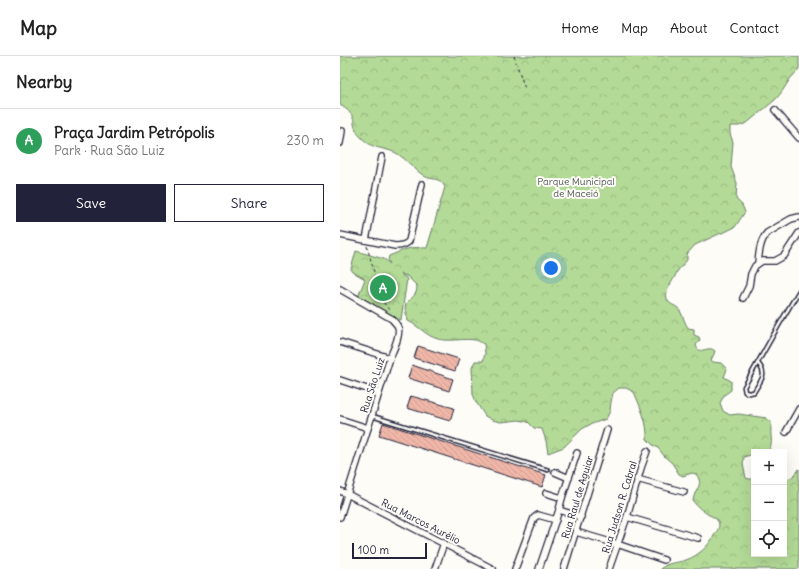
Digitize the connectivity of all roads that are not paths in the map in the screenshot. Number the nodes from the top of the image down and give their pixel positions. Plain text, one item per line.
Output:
1 (775, 110) dead end
2 (342, 131) dead end
3 (799, 138) edge
4 (340, 143) edge
5 (382, 157) dead end
6 (422, 184) dead end
7 (799, 217) edge
8 (799, 232) edge
9 (340, 235) edge
10 (366, 240) junction
11 (758, 263) junction
12 (340, 289) edge
13 (799, 291) edge
14 (743, 298) dead end
15 (340, 342) edge
16 (390, 358) junction
17 (758, 362) junction
18 (340, 380) edge
19 (379, 393) junction
20 (799, 409) edge
21 (372, 416) junction
22 (340, 419) edge
23 (368, 428) junction
24 (607, 430) dead end
25 (786, 432) dead end
26 (646, 451) dead end
27 (577, 453) dead end
28 (548, 470) dead end
29 (555, 472) dead end
30 (569, 478) junction
31 (638, 479) junction
32 (340, 491) edge
33 (684, 492) dead end
34 (546, 493) dead end
35 (348, 494) junction
36 (562, 498) junction
37 (559, 510) junction
38 (340, 517) edge
39 (581, 517) junction
40 (627, 517) junction
41 (556, 520) junction
42 (576, 532) junction
43 (698, 538) dead end
44 (444, 544) junction
45 (617, 544) junction
46 (664, 560) dead end
47 (435, 569) edge
48 (493, 569) edge
49 (515, 569) edge
50 (539, 569) edge
51 (564, 569) edge
52 (610, 569) edge

1 - 3 street
2 - 4 street
5 - 10 street
6 - 10 street
7 - 11 street
8 - 11 street
9 - 10 street
11 - 14 street
12 - 16 street, Rua São Luiz
13 - 17 lane
15 - 16 street
16 - 19 street, Rua São Luiz
17 - 17 lane
18 - 19 street
19 - 21 street, Rua São Luiz
20 - 25 street
21 - 23 street, Rua São Luiz
21 - 28 lane
22 - 23 street
23 - 35 street, Rua São Luiz
24 - 39 street, Rua Raul de Aguiar
26 - 31 street, Rua Judson R. Cabral
27 - 30 street
29 - 30 street
30 - 36 street
31 - 33 street
31 - 40 street, Rua Judson R. Cabral
32 - 35 street, Rua Marcos Aurélio
34 - 36 street
35 - 38 street, Rua São Luiz
35 - 44 street, Rua Marcos Aurélio
36 - 37 street
37 - 39 street
37 - 41 street
39 - 42 street, Rua Raul de Aguiar
40 - 43 street
40 - 45 street, Rua Judson R. Cabral
41 - 49 street
41 - 50 street
42 - 45 street
42 - 51 street, Rua Raul de Aguiar
44 - 47 street
44 - 48 street, Rua Marcos Aurélio
45 - 46 street
45 - 52 street, Rua Judson R. Cabral

